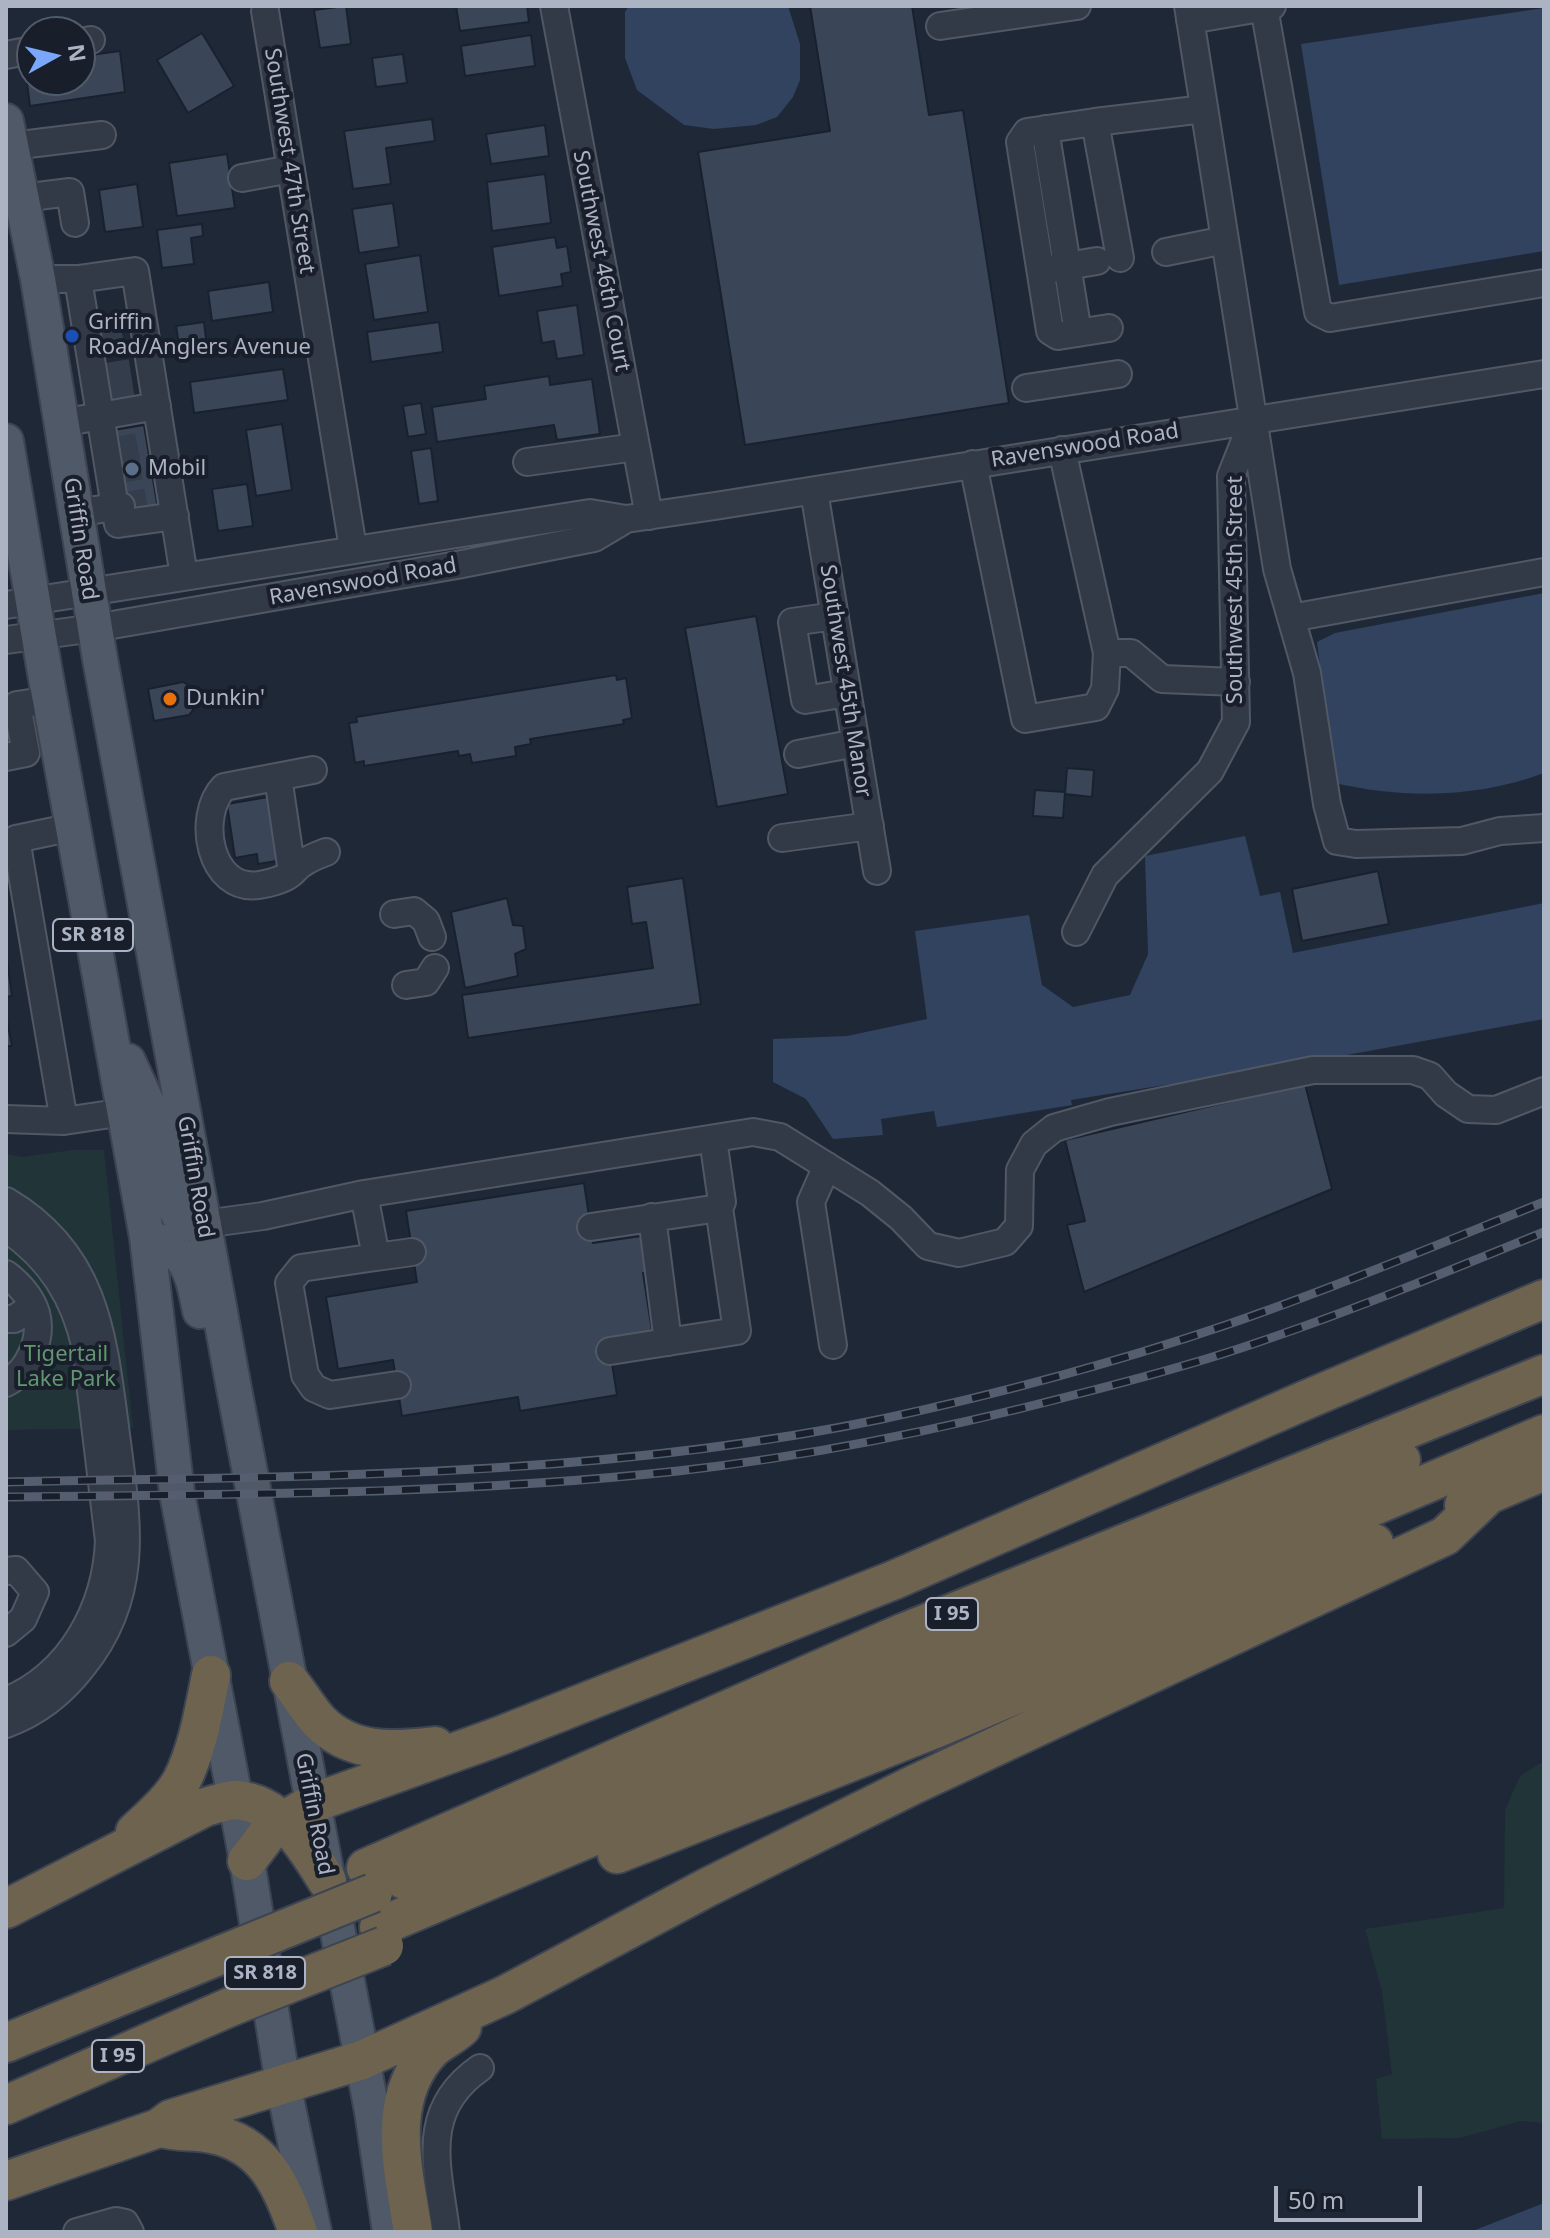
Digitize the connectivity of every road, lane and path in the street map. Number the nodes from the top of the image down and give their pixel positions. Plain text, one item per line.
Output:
1 (554, 6) edge
2 (1077, 6) edge
3 (1268, 7) edge
4 (265, 11) dead end
5 (1189, 13) edge
6 (940, 26) dead end
7 (1204, 109) junction
8 (1095, 122) junction
9 (9, 134) edge
10 (102, 135) dead end
11 (291, 169) junction
12 (242, 178) dead end
13 (22, 198) junction
14 (75, 223) dead end
15 (1225, 240) junction
16 (1166, 252) dead end
17 (1053, 268) junction
18 (38, 279) junction
19 (78, 279) junction
20 (1544, 283) edge
21 (1109, 328) dead end
22 (113, 334) junction
23 (1118, 374) dead end
24 (1544, 374) edge
25 (1026, 388) dead end
26 (123, 389) junction
27 (1253, 419) junction
28 (61, 423) junction
29 (6, 441) edge
30 (636, 447) junction
31 (1062, 450) junction
32 (110, 462) junction
33 (527, 462) dead end
34 (973, 464) junction
35 (69, 469) junction
36 (814, 491) junction
37 (168, 505) junction
38 (118, 506) junction
39 (75, 513) junction
40 (638, 517) junction
41 (353, 548) junction
42 (1544, 572) edge
43 (184, 576) junction
44 (89, 592) junction
45 (835, 616) junction
46 (1291, 618) junction
47 (21, 620) edge
48 (95, 628) junction
49 (1107, 653) junction
50 (1236, 682) junction
51 (847, 693) junction
52 (24, 702) edge
53 (856, 743) junction
54 (798, 754) dead end
55 (16, 755) edge
56 (61, 760) junction
57 (313, 770) dead end
58 (278, 777) junction
59 (870, 826) junction
60 (73, 827) junction
61 (1544, 828) edge
62 (782, 838) dead end
63 (326, 852) dead end
64 (877, 871) dead end
65 (292, 872) junction
66 (394, 914) dead end
67 (1076, 932) dead end
68 (432, 937) dead end
69 (435, 968) dead end
70 (406, 985) dead end
71 (107, 1017) junction
72 (1544, 1091) edge
73 (124, 1112) junction
74 (6, 1119) edge
75 (64, 1121) junction
76 (713, 1139) junction
77 (827, 1166) junction
78 (364, 1194) junction
79 (6, 1201) edge
80 (719, 1208) junction
81 (652, 1217) junction
82 (204, 1224) junction
83 (591, 1227) dead end
84 (6, 1228) edge
85 (147, 1237) junction
86 (412, 1252) dead end
87 (376, 1257) junction
88 (6, 1274) edge
89 (1544, 1299) edge
90 (33, 1306) junction
91 (6, 1319) edge
92 (668, 1342) junction
93 (833, 1345) dead end
94 (610, 1351) dead end
95 (18, 1359) edge
96 (1544, 1374) edge
97 (6, 1383) edge
98 (397, 1385) dead end
99 (235, 1394) junction
100 (1544, 1400) edge
101 (1544, 1434) edge
102 (1544, 1471) edge
103 (1488, 1495) junction
104 (6, 1571) edge
105 (6, 1633) edge
106 (211, 1675) junction
107 (289, 1681) junction
108 (6, 1701) edge
109 (6, 1724) edge
110 (497, 1737) junction
111 (233, 1800) junction
112 (298, 1811) junction
113 (113, 1853) junction
114 (247, 1861) junction
115 (327, 1881) joint
116 (375, 1908) junction
117 (6, 1909) edge
118 (224, 1970) junction
119 (477, 2008) junction
120 (6, 2016) edge
121 (6, 2043) edge
122 (362, 2060) junction
123 (480, 2068) dead end
124 (6, 2081) edge
125 (283, 2084) junction
126 (6, 2105) edge
127 (159, 2128) junction
128 (6, 2181) edge
129 (77, 2232) edge
130 (130, 2232) edge
131 (298, 2232) edge
132 (314, 2232) edge
133 (390, 2232) edge
134 (413, 2232) edge
135 (446, 2232) edge

1 - 30 street, Southwest 46th Court
2 - 6 street
3 - 5 street
3 - 20 street
4 - 11 street, Southwest 47th Street
5 - 7 street, Southwest 45th Street
7 - 8 street
7 - 15 street, Southwest 45th Street
8 - 17 street
8 - 17 street
9 - 10 street
9 - 13 main road, Griffin Road / SR 818
11 - 12 street
11 - 41 street, Southwest 47th Street
13 - 14 street
13 - 18 main road, Griffin Road / SR 818
15 - 16 street
15 - 27 street, Southwest 45th Street
17 - 21 street
18 - 19 street
18 - 28 main road, Griffin Road / SR 818
19 - 22 street
19 - 22 street
22 - 26 street
22 - 26 street
23 - 25 street
24 - 27 street, Ravenswood Road
26 - 28 street
26 - 32 street
26 - 37 street
27 - 31 street, Ravenswood Road
27 - 46 street
27 - 50 street, Southwest 45th Street
28 - 35 main road, Griffin Road / SR 818
29 - 47 main road, SR 818
30 - 33 street
30 - 40 street, Southwest 46th Court
31 - 34 street, Ravenswood Road
31 - 49 street
32 - 35 street
32 - 38 street
34 - 36 street, Ravenswood Road
34 - 49 street
35 - 39 main road, Griffin Road / SR 818
36 - 40 street, Ravenswood Road
36 - 45 street, Southwest 45th Manor
37 - 38 street
37 - 43 street
38 - 39 street
39 - 44 main road, Griffin Road / SR 818
40 - 41 street, Ravenswood Road
40 - 48 street, Ravenswood Road
41 - 43 street, Ravenswood Road
42 - 46 street
43 - 44 street, Ravenswood Road
44 - 47 street, Ravenswood Road
44 - 48 main road, Griffin Road / SR 818
45 - 51 street, Southwest 45th Manor
45 - 51 street
46 - 61 street
47 - 48 street, Ravenswood Road
47 - 52 main road, SR 818
48 - 82 main road, Griffin Road / SR 818
49 - 50 street
50 - 67 street, Southwest 45th Street
51 - 53 street, Southwest 45th Manor
52 - 55 street
52 - 56 main road, SR 818
53 - 54 street
53 - 59 street, Southwest 45th Manor
55 - 56 street
56 - 60 main road, SR 818
57 - 58 street
58 - 65 street
58 - 65 street
59 - 62 street
59 - 64 street, Southwest 45th Manor
60 - 71 main road, SR 818
60 - 75 street
63 - 65 street
66 - 68 street
69 - 70 street
71 - 73 main road, SR 818
71 - 82 main road
72 - 77 street
73 - 75 street
73 - 85 main road, SR 818
74 - 75 street
76 - 77 street
76 - 78 street
76 - 80 street
77 - 93 street
78 - 82 street
78 - 87 street
79 - 109 street
80 - 81 street
80 - 92 street
81 - 83 street
81 - 92 street
82 - 99 main road, Griffin Road / SR 818
84 - 108 street
85 - 99 main road
85 - 106 main road, SR 818
86 - 87 street
87 - 98 street
88 - 90 street
89 - 110 highway
90 - 91 street
90 - 95 street
92 - 94 street
95 - 97 street
96 - 116 highway, I 95
99 - 107 main road, Griffin Road / SR 818
100 - 116 highway
101 - 116 highway
102 - 103 highway, I 95
103 - 116 highway, I 95
103 - 119 highway
104 - 105 street
106 - 111 main road, SR 818
106 - 113 highway
107 - 110 highway
107 - 112 main road, Griffin Road / SR 818
110 - 112 highway
111 - 112 highway
111 - 113 highway
111 - 114 main road, SR 818
112 - 114 highway
112 - 115 highway
113 - 117 highway
114 - 125 main road, SR 818
115 - 122 main road, Griffin Road
116 - 118 highway, I 95
116 - 118 highway, I 95, bridge
118 - 120 highway, I 95
118 - 121 highway
118 - 124 highway
118 - 126 highway, I 95
119 - 122 highway
119 - 134 highway
122 - 125 highway
122 - 133 main road, Griffin Road
123 - 135 street
125 - 127 highway
125 - 132 main road, SR 818
127 - 128 highway
127 - 131 highway
129 - 130 street

